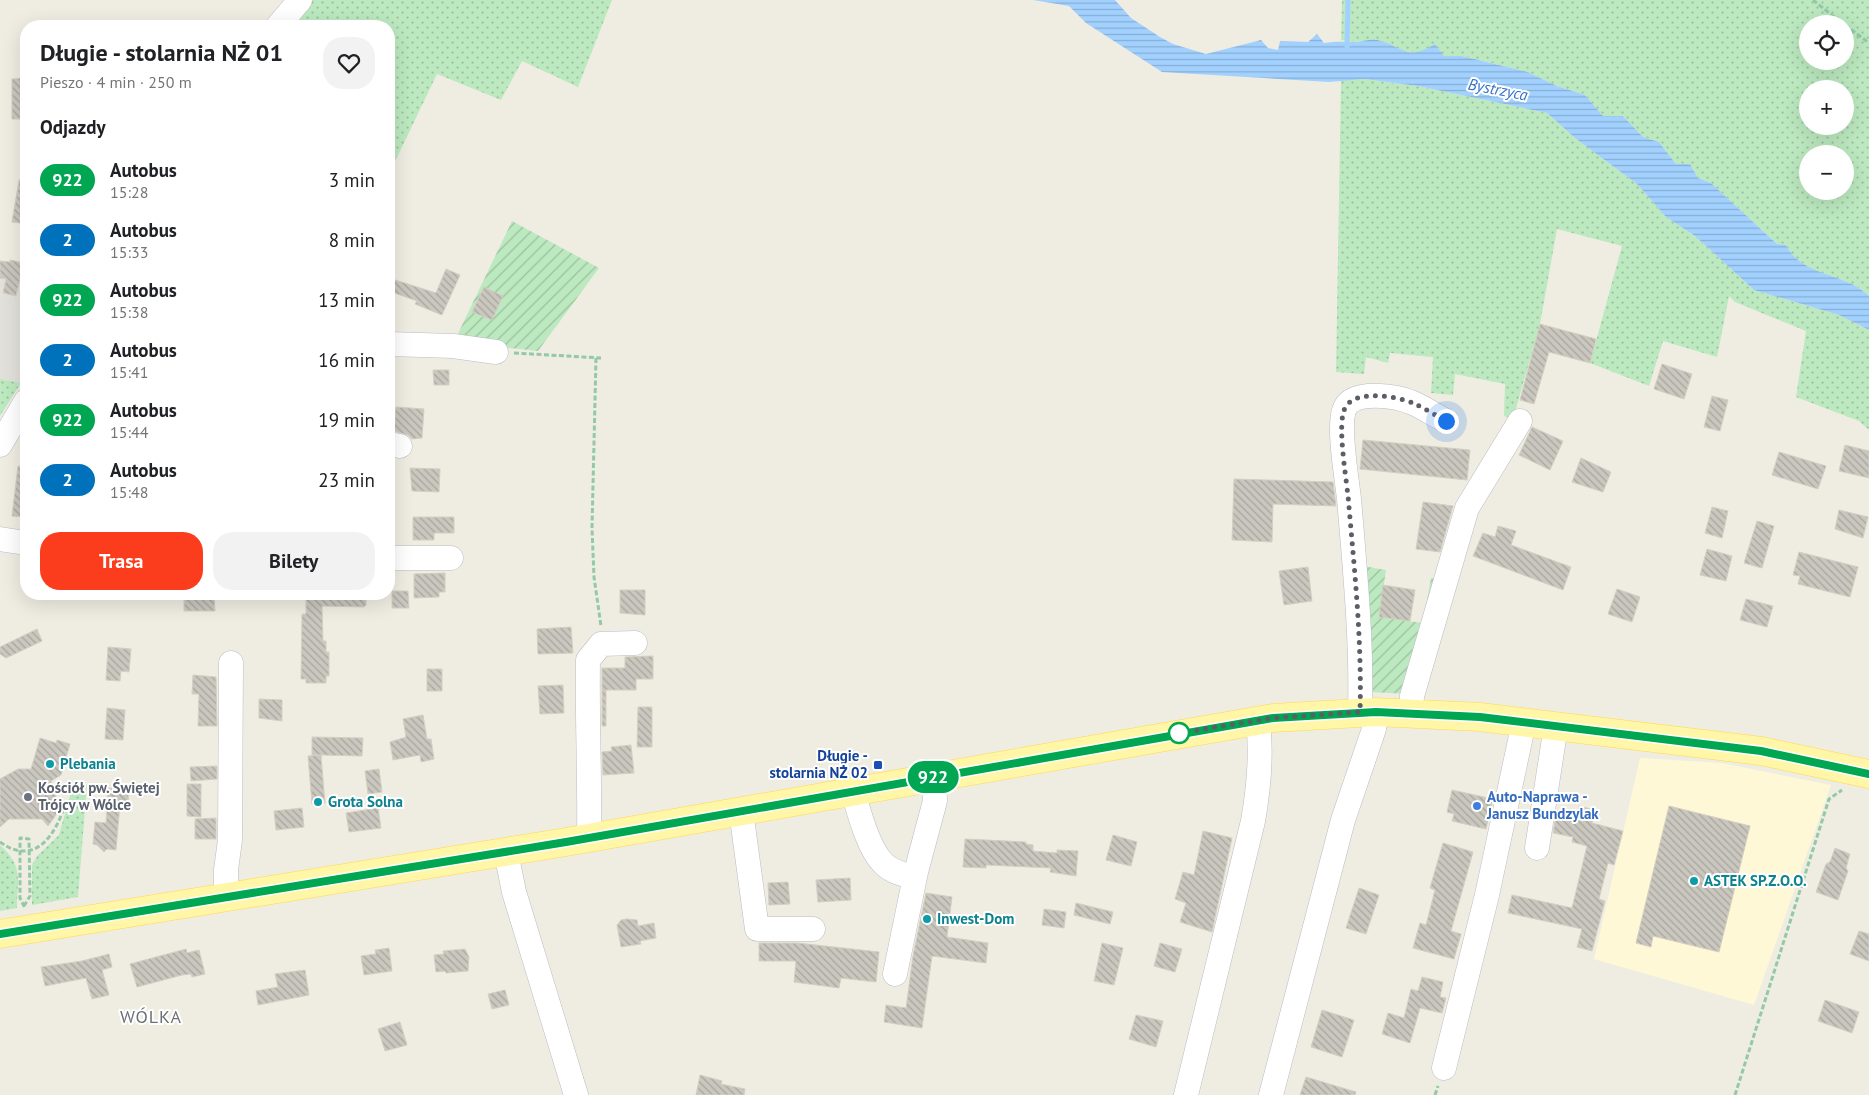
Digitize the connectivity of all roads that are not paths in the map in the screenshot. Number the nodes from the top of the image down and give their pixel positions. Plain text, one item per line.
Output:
1 (300, 0) edge
2 (283, 20) edge
3 (395, 344) edge
4 (496, 352) road end
5 (20, 411) edge
6 (1446, 421) dead end
7 (1520, 421) dead end
8 (0, 445) edge
9 (0, 539) edge
10 (20, 541) edge
11 (395, 558) edge
12 (451, 558) dead end
13 (635, 644) dead end
14 (231, 663) dead end
15 (1368, 712) junction
16 (1411, 712) junction
17 (1258, 721) junction
18 (1524, 722) junction
19 (1556, 726) junction
20 (1869, 774) edge
21 (934, 777) junction
22 (853, 792) junction
23 (741, 811) junction
24 (589, 838) junction
25 (1536, 848) dead end
26 (506, 852) junction
27 (914, 878) junction
28 (226, 897) junction
29 (813, 929) dead end
30 (0, 934) edge
31 (895, 974) dead end
32 (1444, 1068) dead end
33 (576, 1095) edge
34 (1186, 1095) edge
35 (1271, 1095) edge

1 - 2 street
3 - 4 street
5 - 8 street
6 - 15 street
7 - 16 street
9 - 10 street
11 - 12 street
13 - 24 street
14 - 28 street
15 - 16 main road
15 - 17 main road
15 - 35 street
16 - 18 main road
17 - 21 main road
17 - 34 street
18 - 19 main road
18 - 32 street
19 - 20 main road
19 - 25 street
21 - 22 main road
21 - 27 street
22 - 23 main road
22 - 27 street
23 - 24 main road
23 - 29 street
24 - 26 main road
26 - 28 main road
26 - 33 street
27 - 31 street
28 - 30 main road

